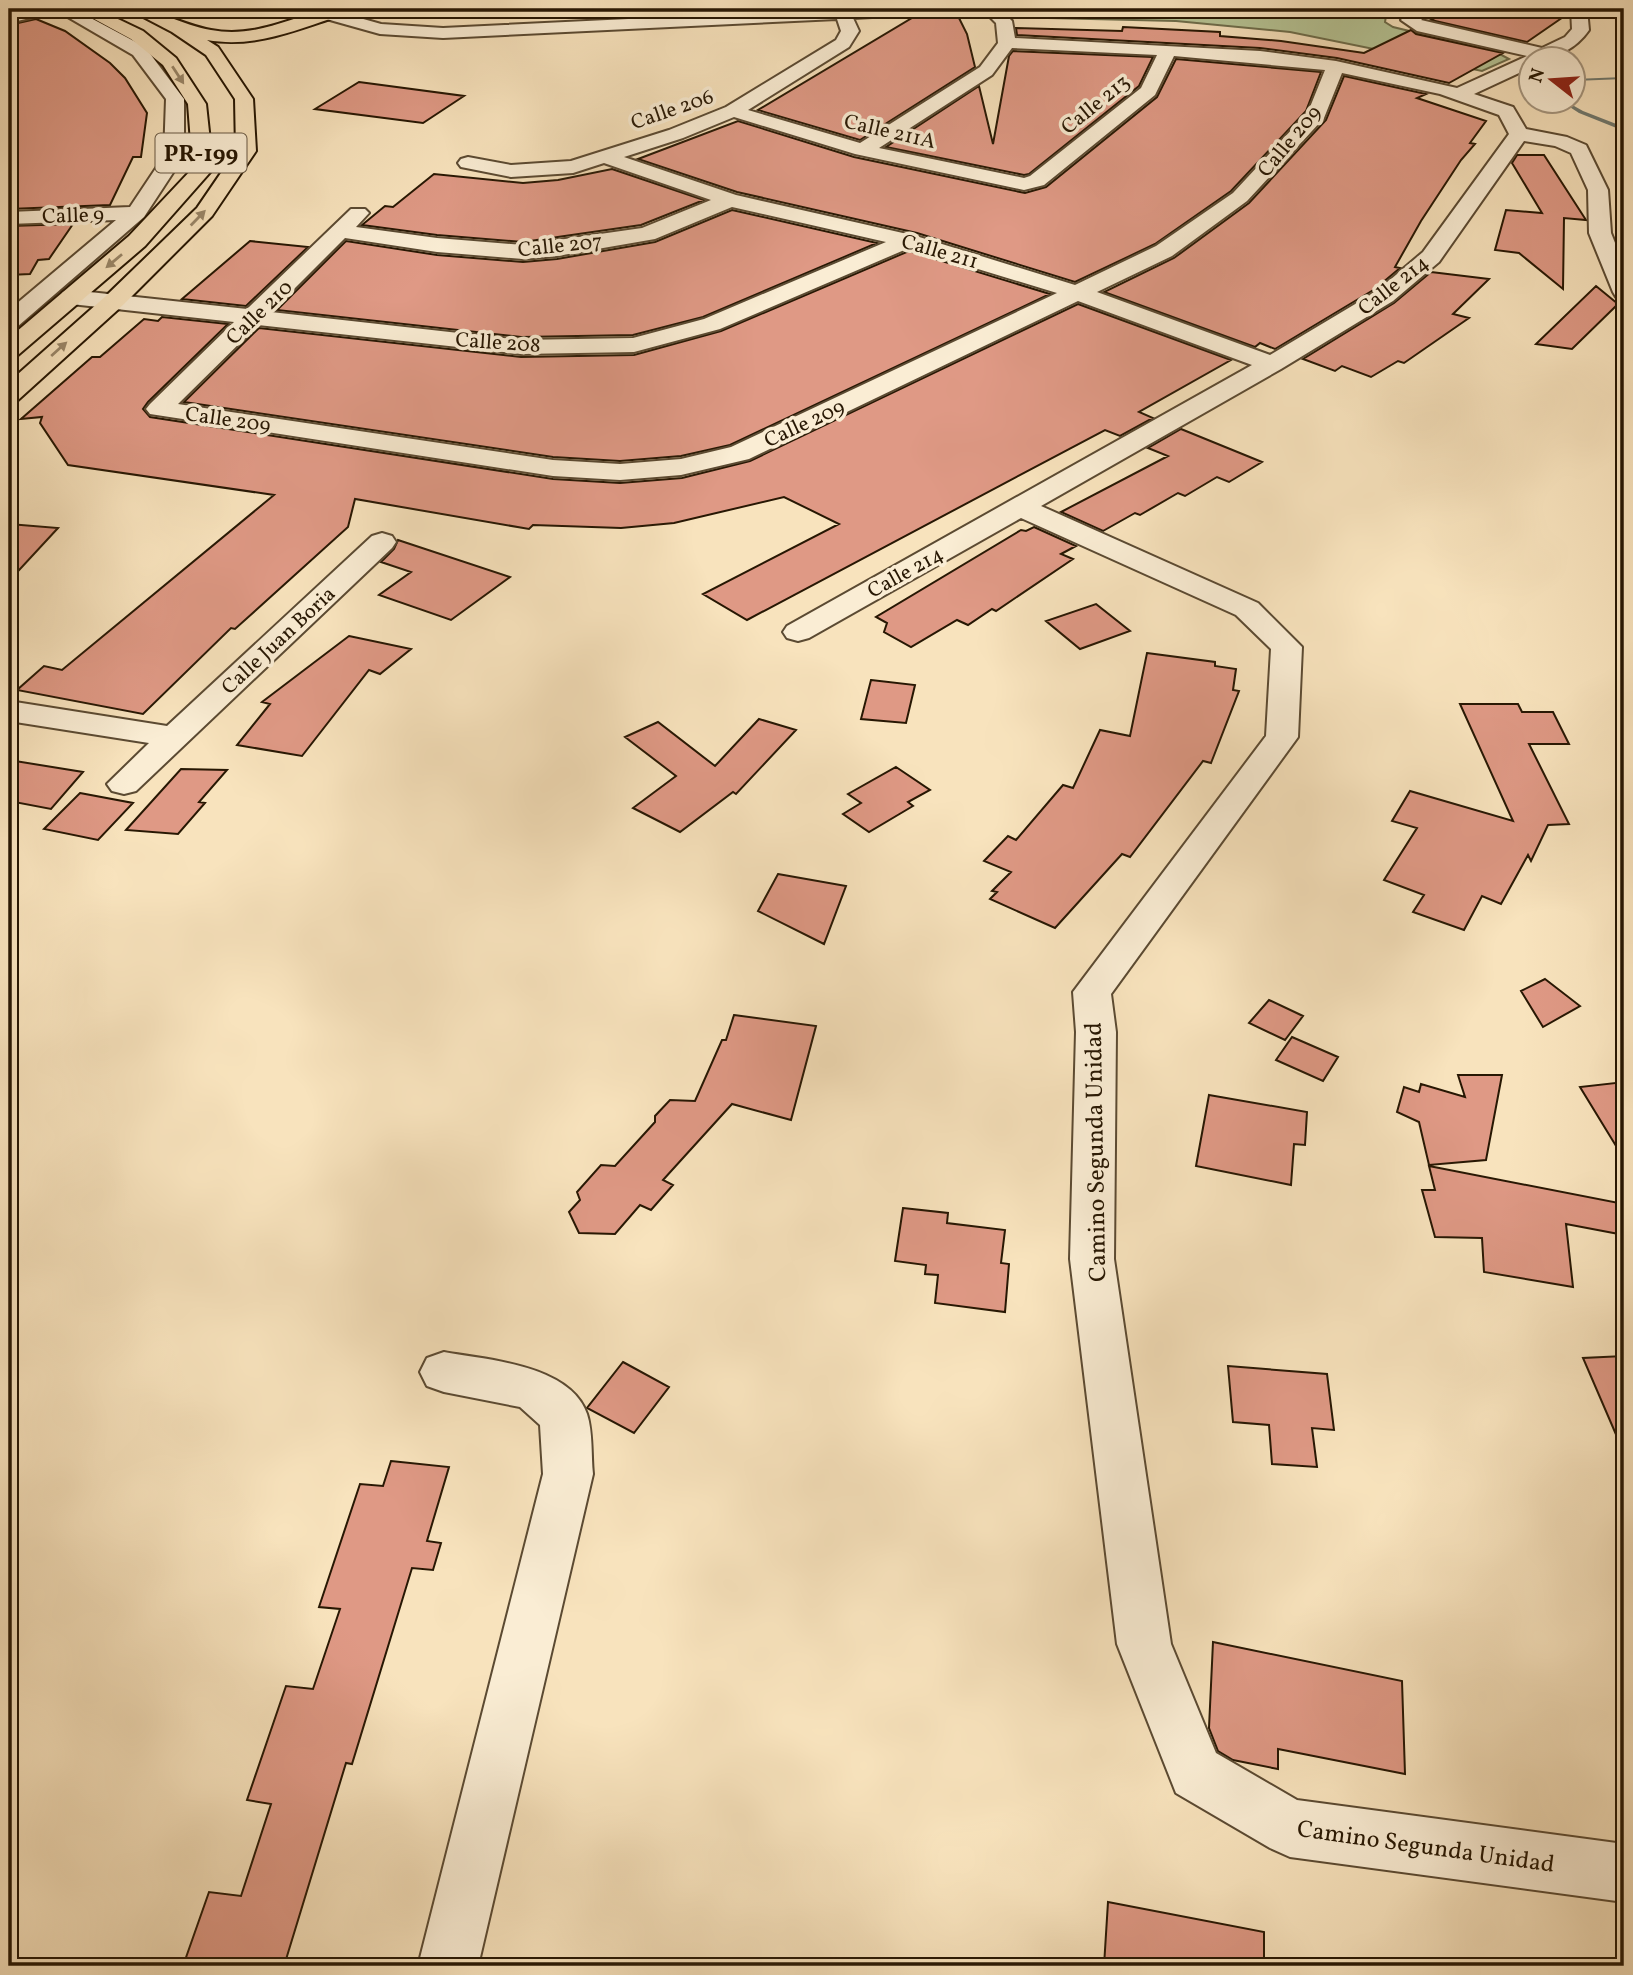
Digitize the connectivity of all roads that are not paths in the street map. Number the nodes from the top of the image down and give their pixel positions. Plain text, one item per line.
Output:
1 (45, 9) edge
2 (62, 9) edge
3 (85, 9) edge
4 (136, 9) edge
5 (930, 9) edge
6 (990, 9) edge
7 (1426, 9) edge
8 (1579, 9) edge
9 (333, 12) edge
10 (843, 13) junction
11 (9, 18) edge
12 (178, 28) junction
13 (1007, 43) junction
14 (1560, 46) edge
15 (1167, 51) junction
16 (1518, 53) edge
17 (1336, 66) junction
18 (1518, 66) edge
19 (235, 86) junction
20 (1461, 93) junction
21 (733, 111) junction
22 (1519, 134) junction
23 (862, 150) junction
24 (602, 156) junction
25 (468, 163) dead end
26 (1037, 181) joint
27 (730, 200) junction
28 (137, 213) junction
29 (358, 213) dead end
30 (9, 218) edge
31 (342, 231) junction
32 (908, 241) junction
33 (1624, 292) edge
34 (1079, 293) junction
35 (71, 297) junction
36 (115, 300) junction
37 (254, 316) junction
38 (9, 322) edge
39 (9, 351) edge
40 (1272, 364) junction
41 (9, 395) edge
42 (159, 409) joint
43 (1020, 507) junction
44 (382, 542) dead end
45 (798, 632) dead end
46 (9, 710) edge
47 (174, 737) junction
48 (124, 784) dead end
49 (444, 1372) dead end
50 (1624, 1872) edge
51 (448, 1966) edge

1 - 11 street
2 - 28 street
3 -> 35 main road, PR-199
4 - 12 main road, PR-199
5 - 10 street
6 - 13 street
7 - 16 street
8 - 14 street
9 - 10 street
9 - 12 main road
9 - 19 main road
10 - 21 street, Calle 206
12 - 19 main road, PR-199
13 - 15 street
13 - 23 street
15 - 17 street
15 - 26 street, Calle 213
17 - 20 street
17 - 34 street, Calle 209
18 - 20 street
36 -> 19 main road, PR-199
20 - 22 street
21 - 23 street, Calle 211A
21 - 24 street, Calle 206
22 - 33 street
22 - 40 street, Calle 214
23 - 26 street, Calle 211A
24 - 25 street, Calle 206
24 - 27 street, Calle 211
27 - 31 street, Calle 207
27 - 32 street, Calle 211
28 - 30 street, Calle 9
28 - 38 street
29 - 31 street, Calle 210
31 - 37 street, Calle 210
32 - 34 street, Calle 211
32 - 37 street, Calle 208
34 - 40 street, Calle 211
34 - 42 street, Calle 209
35 - 36 street, Calle 208
35 - 39 main road, PR-199
36 - 37 street, Calle 208
41 -> 36 main road, PR-199
37 - 42 street, Calle 210
40 - 43 street, Calle 214
43 - 45 street, Calle 214
43 - 50 street, Camino Segunda Unidad
44 - 47 street, Calle Juan Boria
46 - 47 street
47 - 48 street, Calle Juan Boria
49 - 51 street

